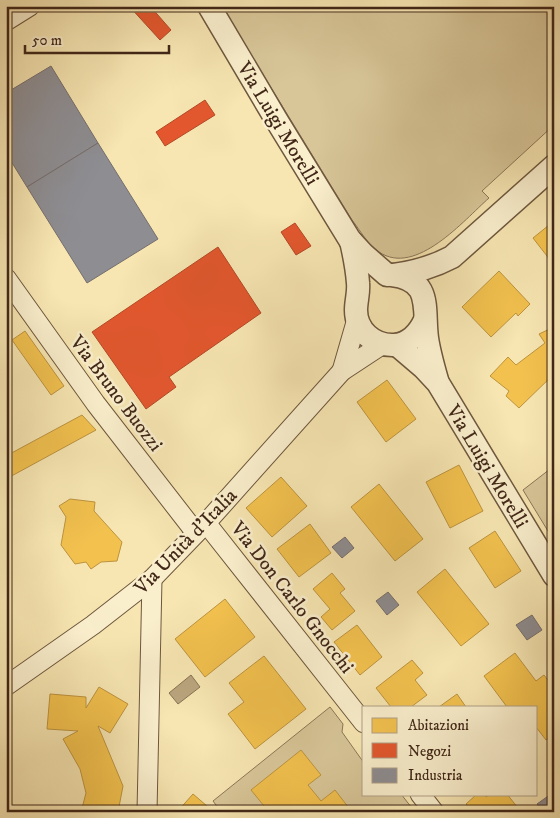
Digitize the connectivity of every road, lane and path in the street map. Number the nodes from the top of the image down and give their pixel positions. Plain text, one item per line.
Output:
1 (30, 6) edge
2 (209, 6) edge
3 (6, 21) edge
4 (554, 166) edge
5 (350, 240) junction
6 (452, 257) junction
7 (391, 275) junction
8 (6, 278) edge
9 (359, 296) junction
10 (426, 315) junction
11 (357, 320) junction
12 (390, 344) junction
13 (342, 371) junction
14 (438, 383) junction
15 (201, 528) junction
16 (554, 575) edge
17 (152, 578) junction
18 (6, 686) edge
19 (362, 721) edge
20 (422, 796) edge
21 (146, 812) edge
22 (434, 812) edge

1 - 3 street
2 - 5 street, Via Luigi Morelli
4 - 6 street
5 - 7 street, Via Luigi Morelli
5 - 9 street, Via Luigi Morelli
6 - 7 street
6 - 10 street
7 - 9 street
7 - 10 street, Via Luigi Morelli
8 - 15 street, Via Bruno Buozzi
9 - 11 street, Via Luigi Morelli
10 - 12 street
10 - 14 street, Via Luigi Morelli
11 - 12 street, Via Luigi Morelli
11 - 13 street, Via Unità d'Italia
12 - 13 street, Via Unità d'Italia
12 - 14 street, Via Luigi Morelli
13 - 15 street, Via Unità d'Italia
14 - 16 street, Via Luigi Morelli
15 - 17 street, Via Unità d'Italia
15 - 19 street, Via Don Carlo Gnocchi
17 - 18 street, Via Unità d'Italia
17 - 21 street
20 - 22 street

